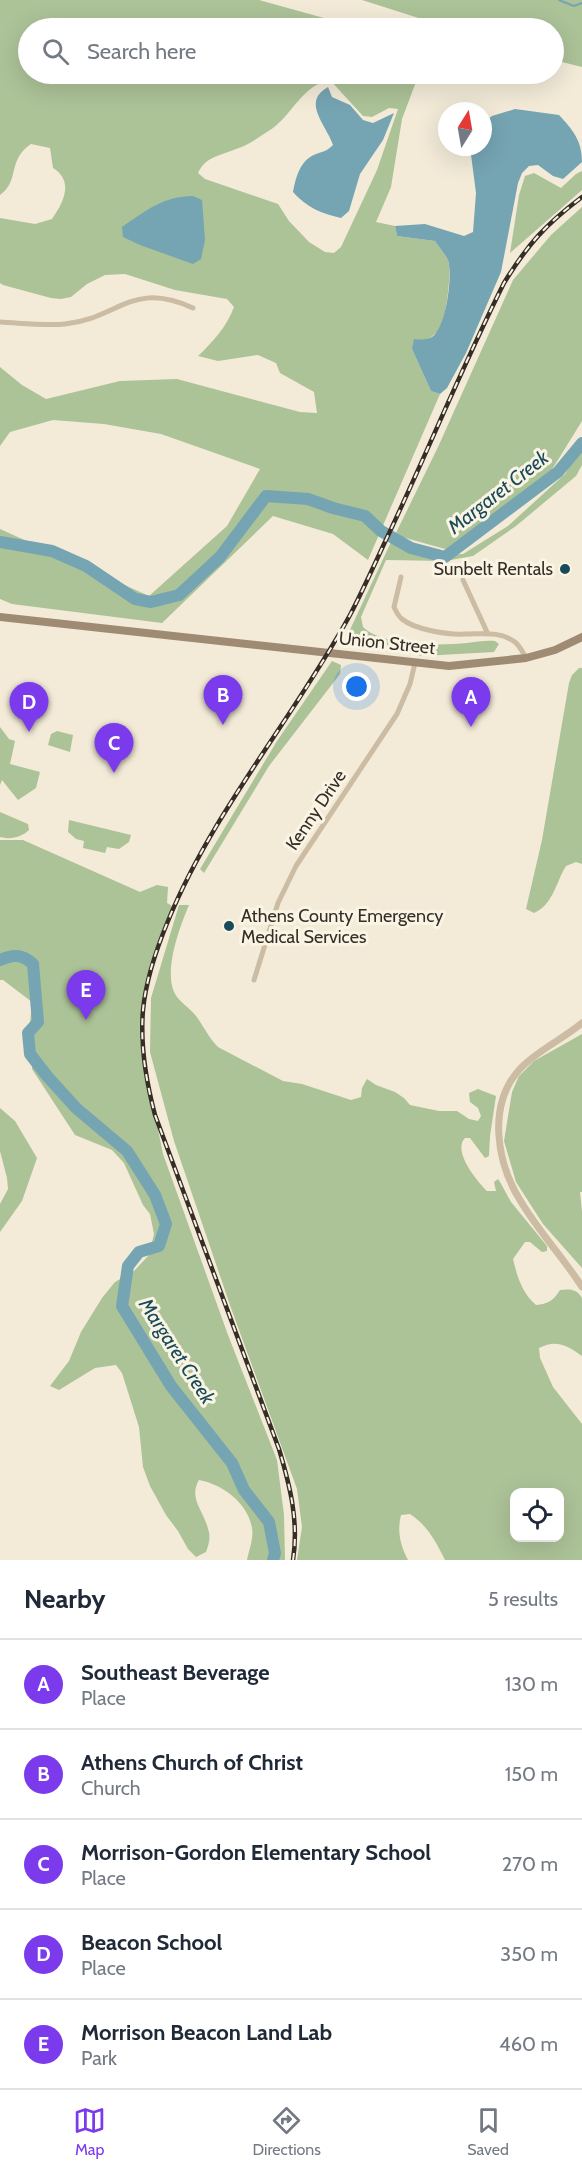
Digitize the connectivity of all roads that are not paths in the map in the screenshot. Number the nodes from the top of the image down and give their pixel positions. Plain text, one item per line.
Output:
1 (193, 308) dead end
2 (0, 322) edge
3 (401, 577) dead end
4 (463, 580) dead end
5 (0, 617) edge
6 (487, 632) junction
7 (582, 637) edge
8 (526, 658) junction
9 (415, 663) junction
10 (254, 980) dead end
11 (582, 1023) edge
12 (582, 1287) edge

1 - 2 street
3 - 6 street
4 - 6 street
5 - 9 main road, Union Street
6 - 8 street
7 - 8 main road, Union Street
8 - 9 main road, Union Street
9 - 10 street, Kenny Drive
11 - 12 street

